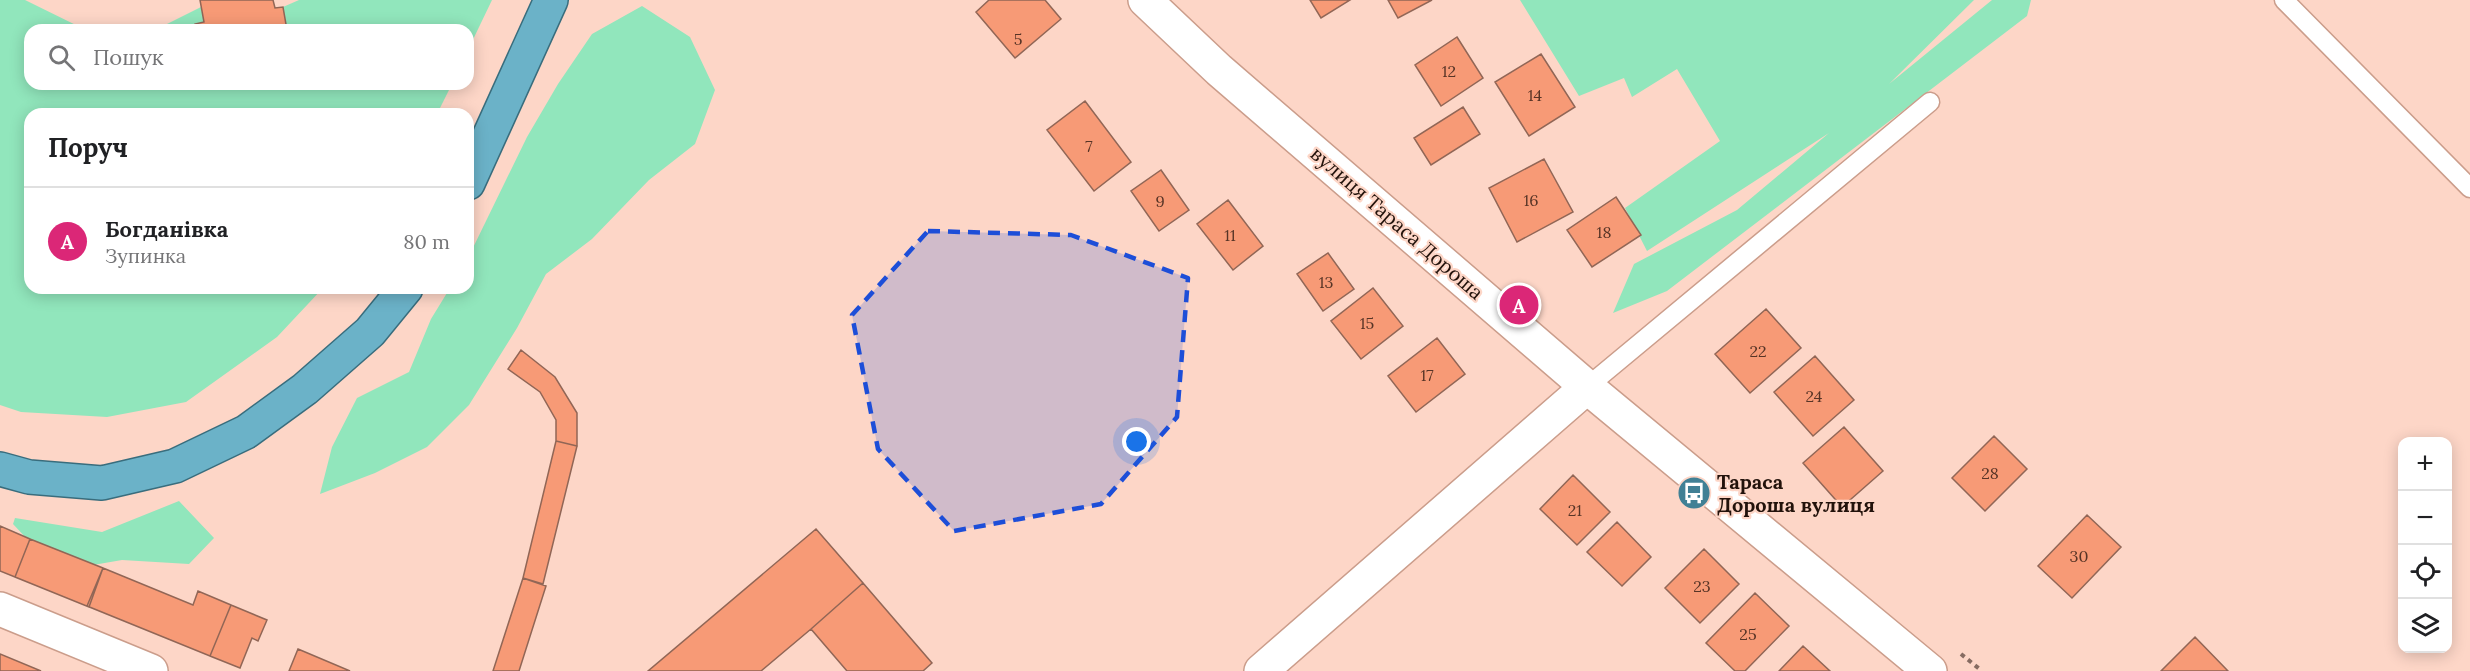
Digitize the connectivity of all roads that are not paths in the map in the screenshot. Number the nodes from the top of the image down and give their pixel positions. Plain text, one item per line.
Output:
1 (551, 0) edge
2 (1145, 0) edge
3 (2284, 0) edge
4 (1930, 102) dead end
5 (474, 170) edge
6 (2470, 188) edge
7 (401, 294) edge
8 (1587, 387) junction
9 (0, 469) edge
10 (0, 609) edge
11 (151, 671) edge
12 (1262, 671) edge
13 (1930, 671) edge

1 - 5 highway
2 - 8 street, вулиця Тараса Дороша
3 - 6 lane
4 - 8 lane
7 - 9 highway
8 - 12 street
8 - 13 street, вулиця Тараса Дороша
10 - 11 street

